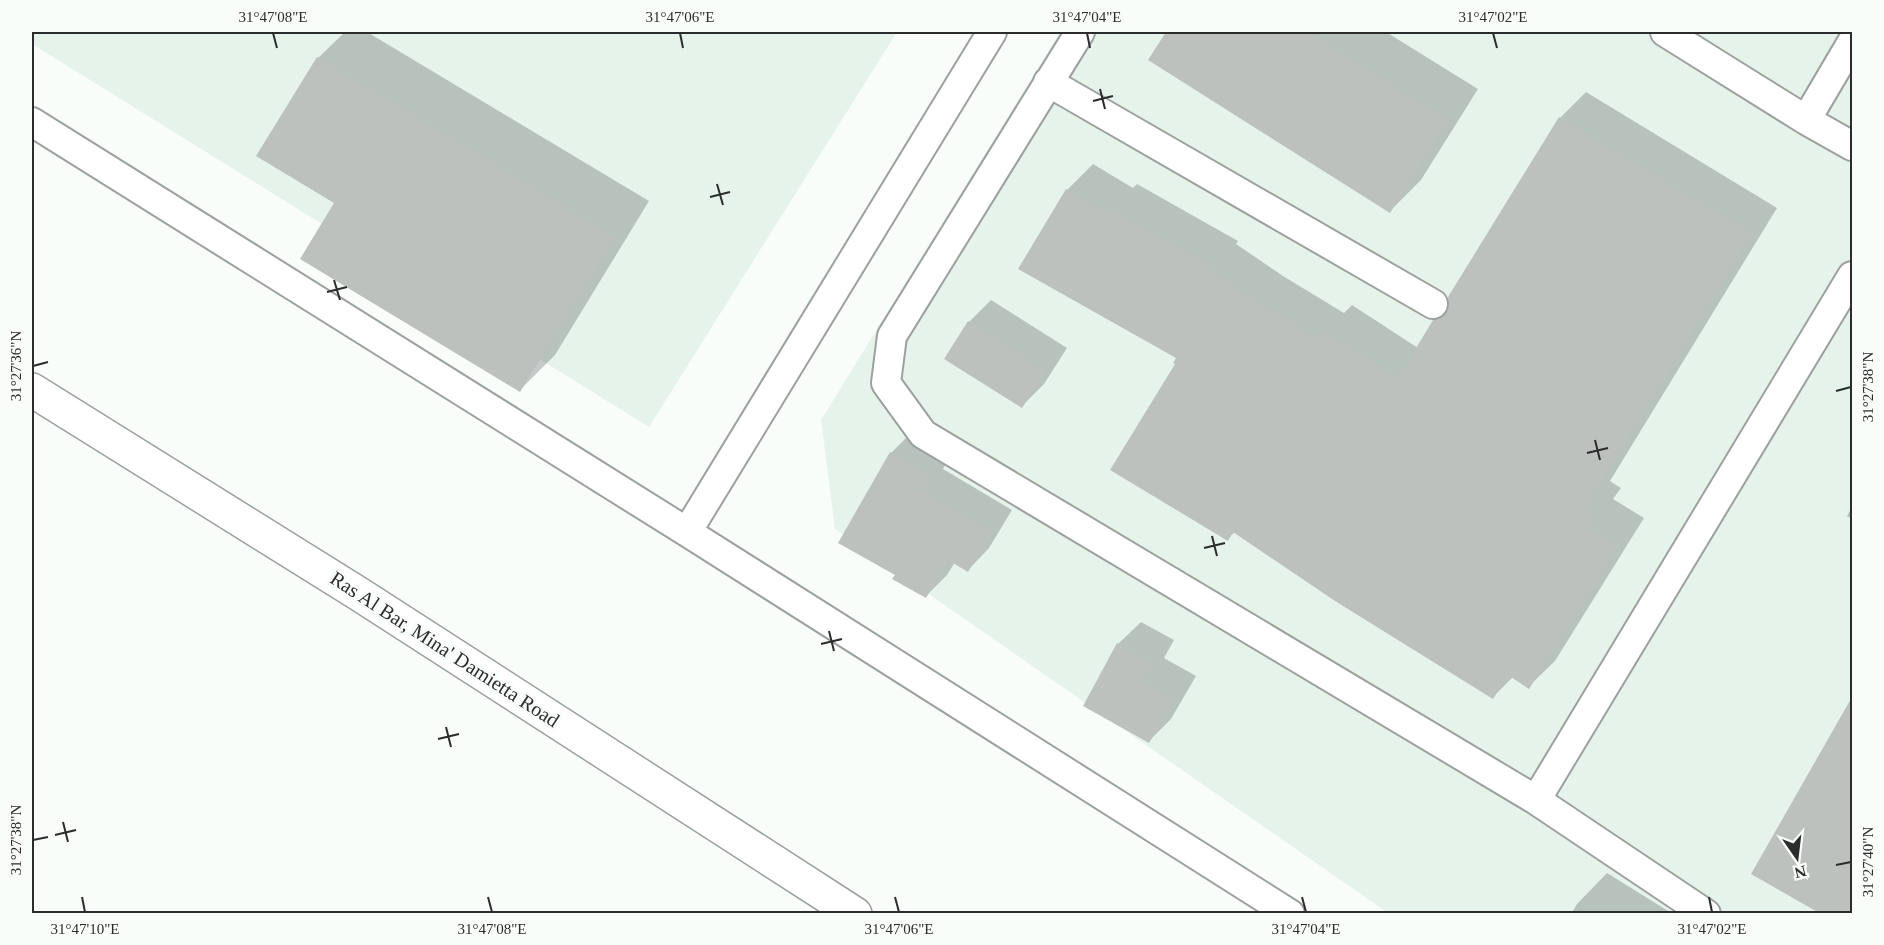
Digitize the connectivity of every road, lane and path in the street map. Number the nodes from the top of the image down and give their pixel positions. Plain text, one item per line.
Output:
1 (992, 32) edge
2 (1080, 32) edge
3 (1665, 32) edge
4 (1852, 42) edge
5 (1048, 82) junction
6 (1806, 120) junction
7 (32, 122) edge
8 (1852, 146) edge
9 (1852, 276) edge
10 (1434, 304) dead end
11 (32, 390) edge
12 (687, 532) junction
13 (1536, 800) junction
14 (855, 914) edge
15 (1290, 914) edge
16 (1706, 914) edge

1 - 12 lane
2 - 5 lane
3 - 6 lane
4 - 6 lane
5 - 10 lane
5 - 13 lane
6 - 8 lane
7 - 12 lane
9 - 13 lane
11 - 14 street, Ras Al Bar, Mina' Damietta Road
12 - 15 lane
13 - 16 lane

